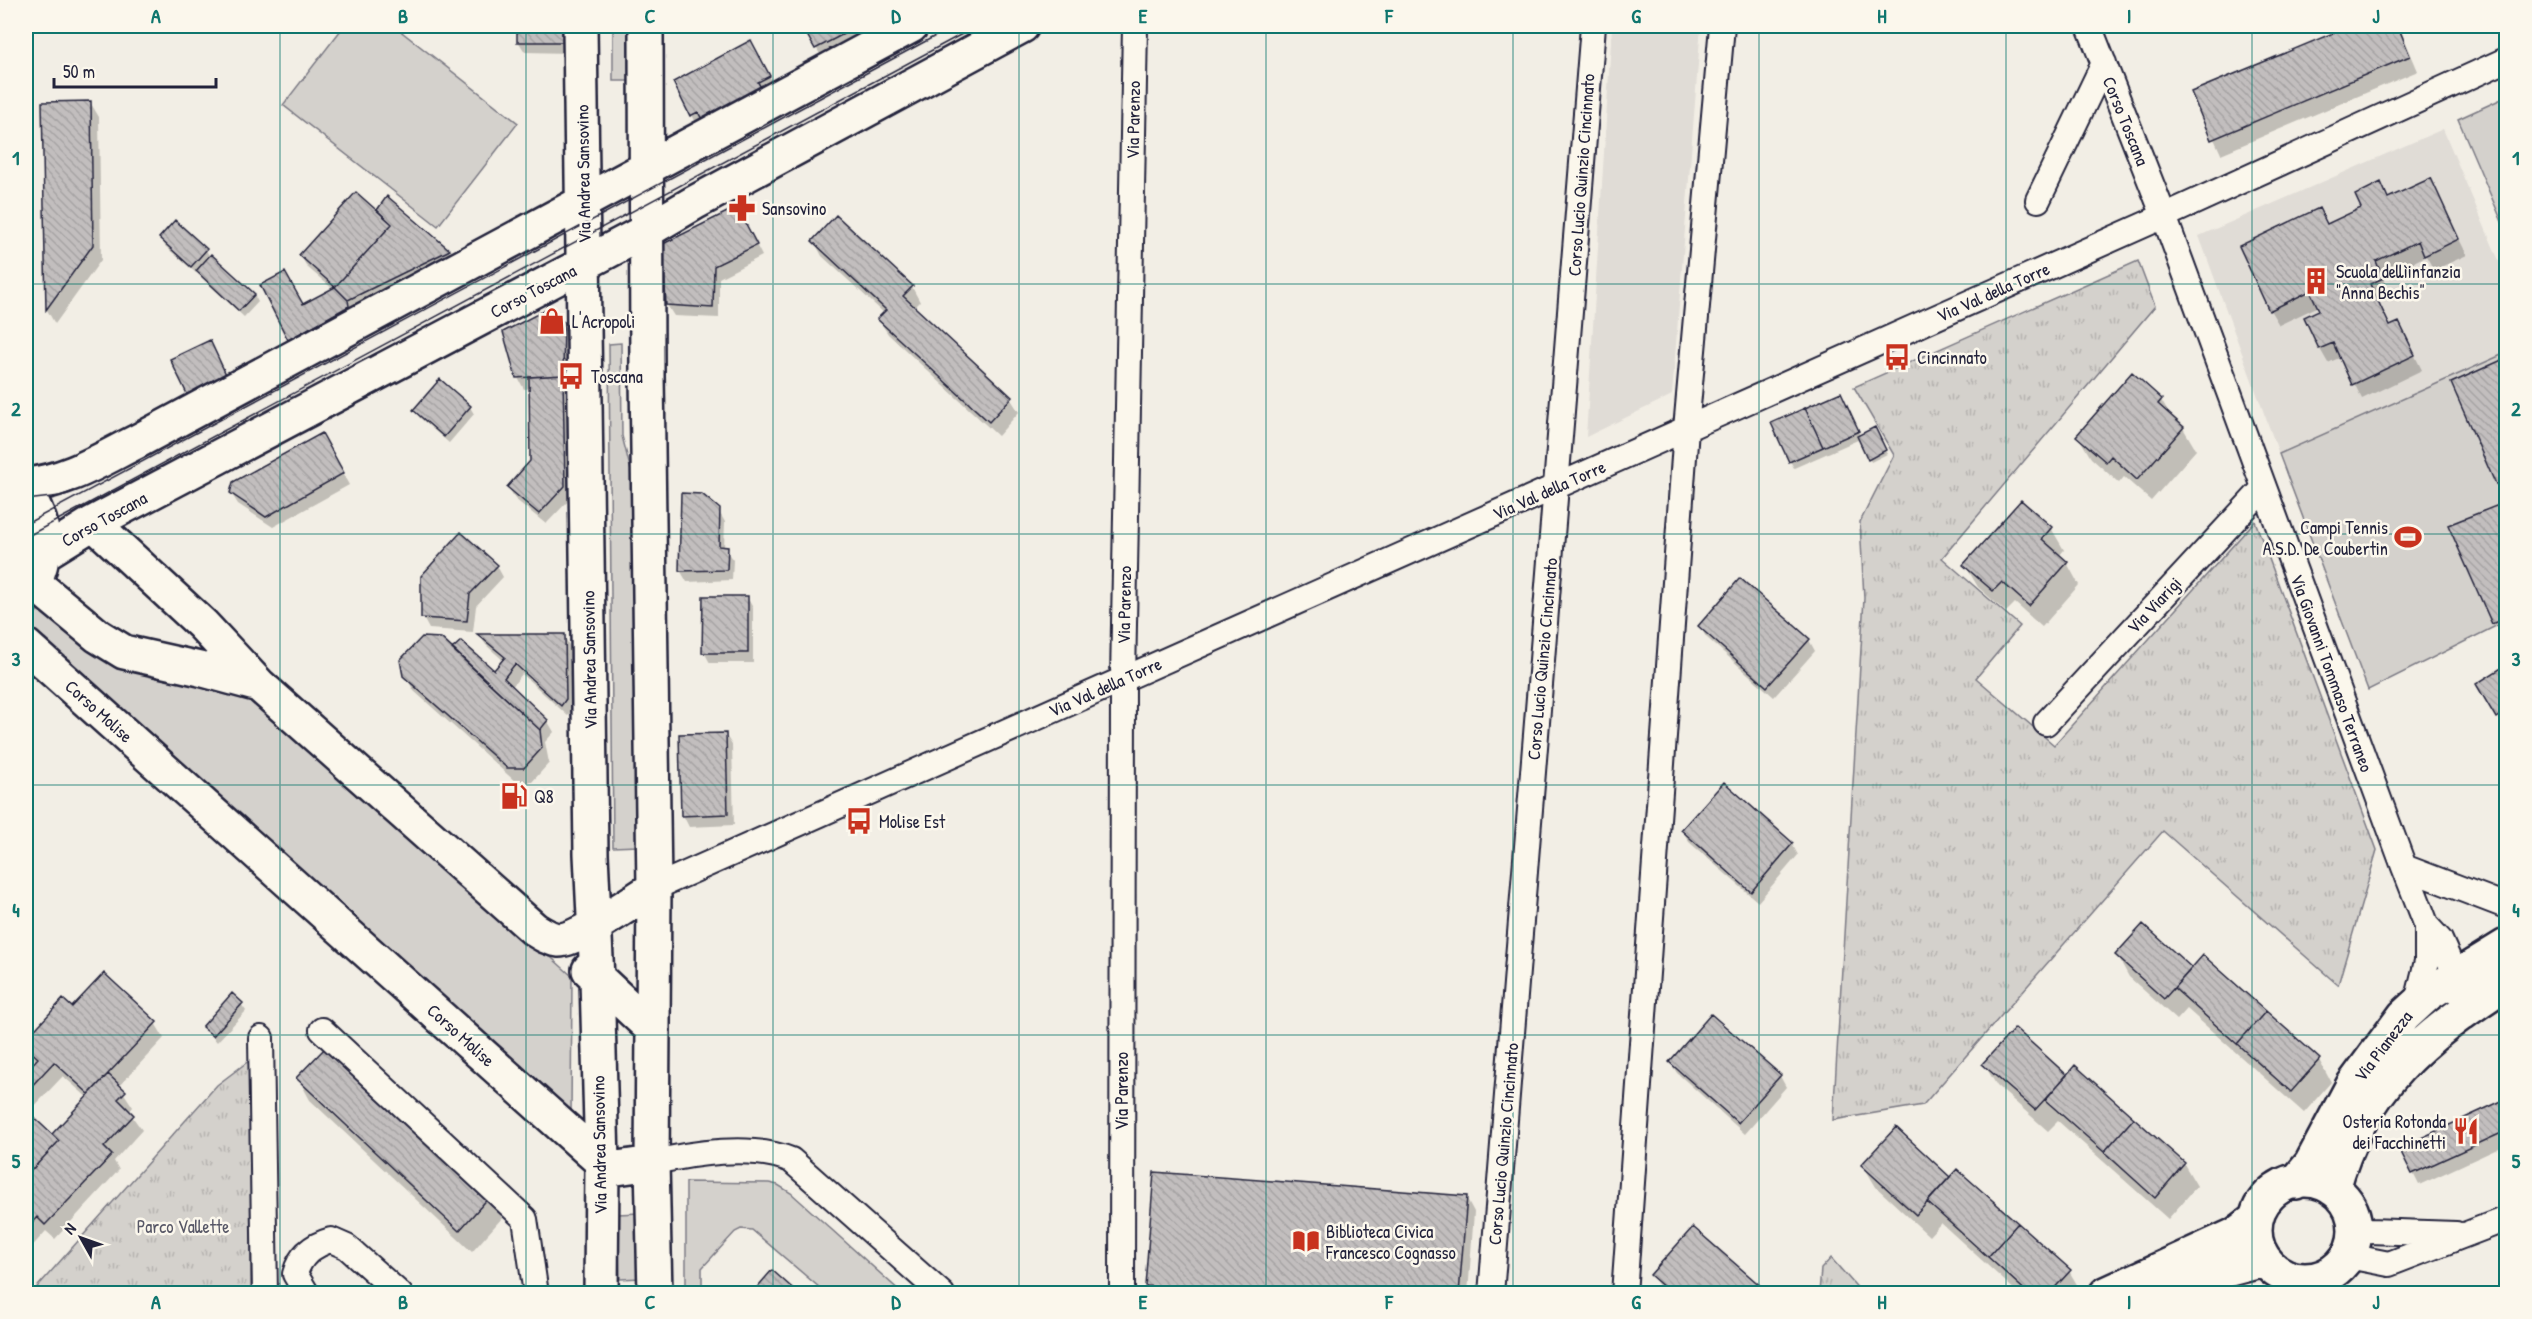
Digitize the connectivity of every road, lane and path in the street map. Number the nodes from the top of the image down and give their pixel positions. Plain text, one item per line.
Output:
1 (580, 26) edge
2 (646, 26) edge
3 (911, 26) edge
4 (1022, 26) edge
5 (1135, 26) edge
6 (1593, 26) edge
7 (1722, 26) edge
8 (2089, 26) edge
9 (2506, 60) edge
10 (2104, 63) junction
11 (648, 166) junction
12 (2038, 200) dead end
13 (582, 203) junction
14 (2164, 216) junction
15 (648, 230) junction
16 (585, 264) junction
17 (1686, 429) junction
18 (26, 485) edge
19 (1558, 486) junction
20 (2263, 489) junction
21 (26, 492) edge
22 (93, 523) junction
23 (34, 577) edge
24 (26, 646) edge
25 (1123, 679) junction
26 (259, 685) junction
27 (2046, 723) dead end
28 (2404, 867) junction
29 (654, 888) junction
30 (2506, 906) edge
31 (594, 925) junction
32 (2427, 926) junction
33 (562, 940) junction
34 (2506, 946) edge
35 (2456, 976) junction
36 (597, 979) junction
37 (2506, 983) edge
38 (2417, 1002) junction
39 (651, 1028) junction
40 (322, 1030) dead end
41 (261, 1038) dead end
42 (2423, 1042) junction
43 (602, 1162) junction
44 (651, 1162) junction
45 (2296, 1182) junction
46 (2333, 1189) junction
47 (2256, 1219) junction
48 (2506, 1219) edge
49 (2351, 1241) junction
50 (2264, 1260) junction
51 (265, 1293) edge
52 (306, 1293) edge
53 (400, 1293) edge
54 (536, 1293) edge
55 (601, 1293) edge
56 (655, 1293) edge
57 (942, 1293) edge
58 (1122, 1293) edge
59 (1491, 1293) edge
60 (1624, 1293) edge
61 (2106, 1293) edge
62 (2169, 1293) edge

1 - 13 street, Via Andrea Sansovino
2 - 11 street
3 - 11 street
4 - 15 street, Corso Toscana
5 - 25 street, Via Parenzo
6 - 19 street, Corso Lucio Quinzio Cincinnato
7 - 17 street
8 - 10 street, Corso Toscana
9 - 14 street, Via Val della Torre
10 - 12 street
10 - 14 street, Corso Toscana
11 - 13 street
11 - 15 street
13 - 16 street, Via Andrea Sansovino
13 - 18 street
14 - 17 street, Via Val della Torre
14 - 20 street, Via Giovanni Tommaso Terraneo
15 - 16 street, Corso Toscana
15 - 29 street
16 - 22 street, Corso Toscana
16 - 31 street, Via Andrea Sansovino
17 - 19 street, Via Val della Torre
17 - 60 street
19 - 25 street, Via Val della Torre
19 - 59 street, Corso Lucio Quinzio Cincinnato
20 - 27 street, Via Viarigi
20 - 28 street, Via Giovanni Tommaso Terraneo
21 - 23 street
22 - 23 street, Corso Toscana
22 - 26 street
23 - 26 street
24 - 43 street, Corso Molise
25 - 29 street, Via Val della Torre
25 - 58 street, Via Parenzo
26 - 33 street
28 - 30 street
28 - 32 street, Via Giovanni Tommaso Terraneo
29 - 31 street, Via Val della Torre
29 - 39 street
31 - 33 street
31 - 36 street, Via Andrea Sansovino
32 - 35 street, Via Giovanni Tommaso Terraneo
32 - 38 street, Via Giovanni Tommaso Terraneo
33 - 36 street
34 - 35 street, Via Pianezza
35 - 38 street, Via Pianezza
35 - 42 street
36 - 39 street
36 - 43 street, Via Andrea Sansovino
37 - 42 street, Via Pianezza
38 - 45 street, Via Pianezza
39 - 44 street
40 - 54 street
41 - 51 street
42 - 46 street, Via Pianezza
43 - 44 street
43 - 55 street, Via Andrea Sansovino
44 - 56 street
44 - 57 street
45 - 46 street
45 - 47 street, Via Pianezza
46 - 49 street
47 - 50 street
47 - 61 street, Via Pianezza
48 - 49 street
49 - 50 street
50 - 62 street
52 - 53 street

